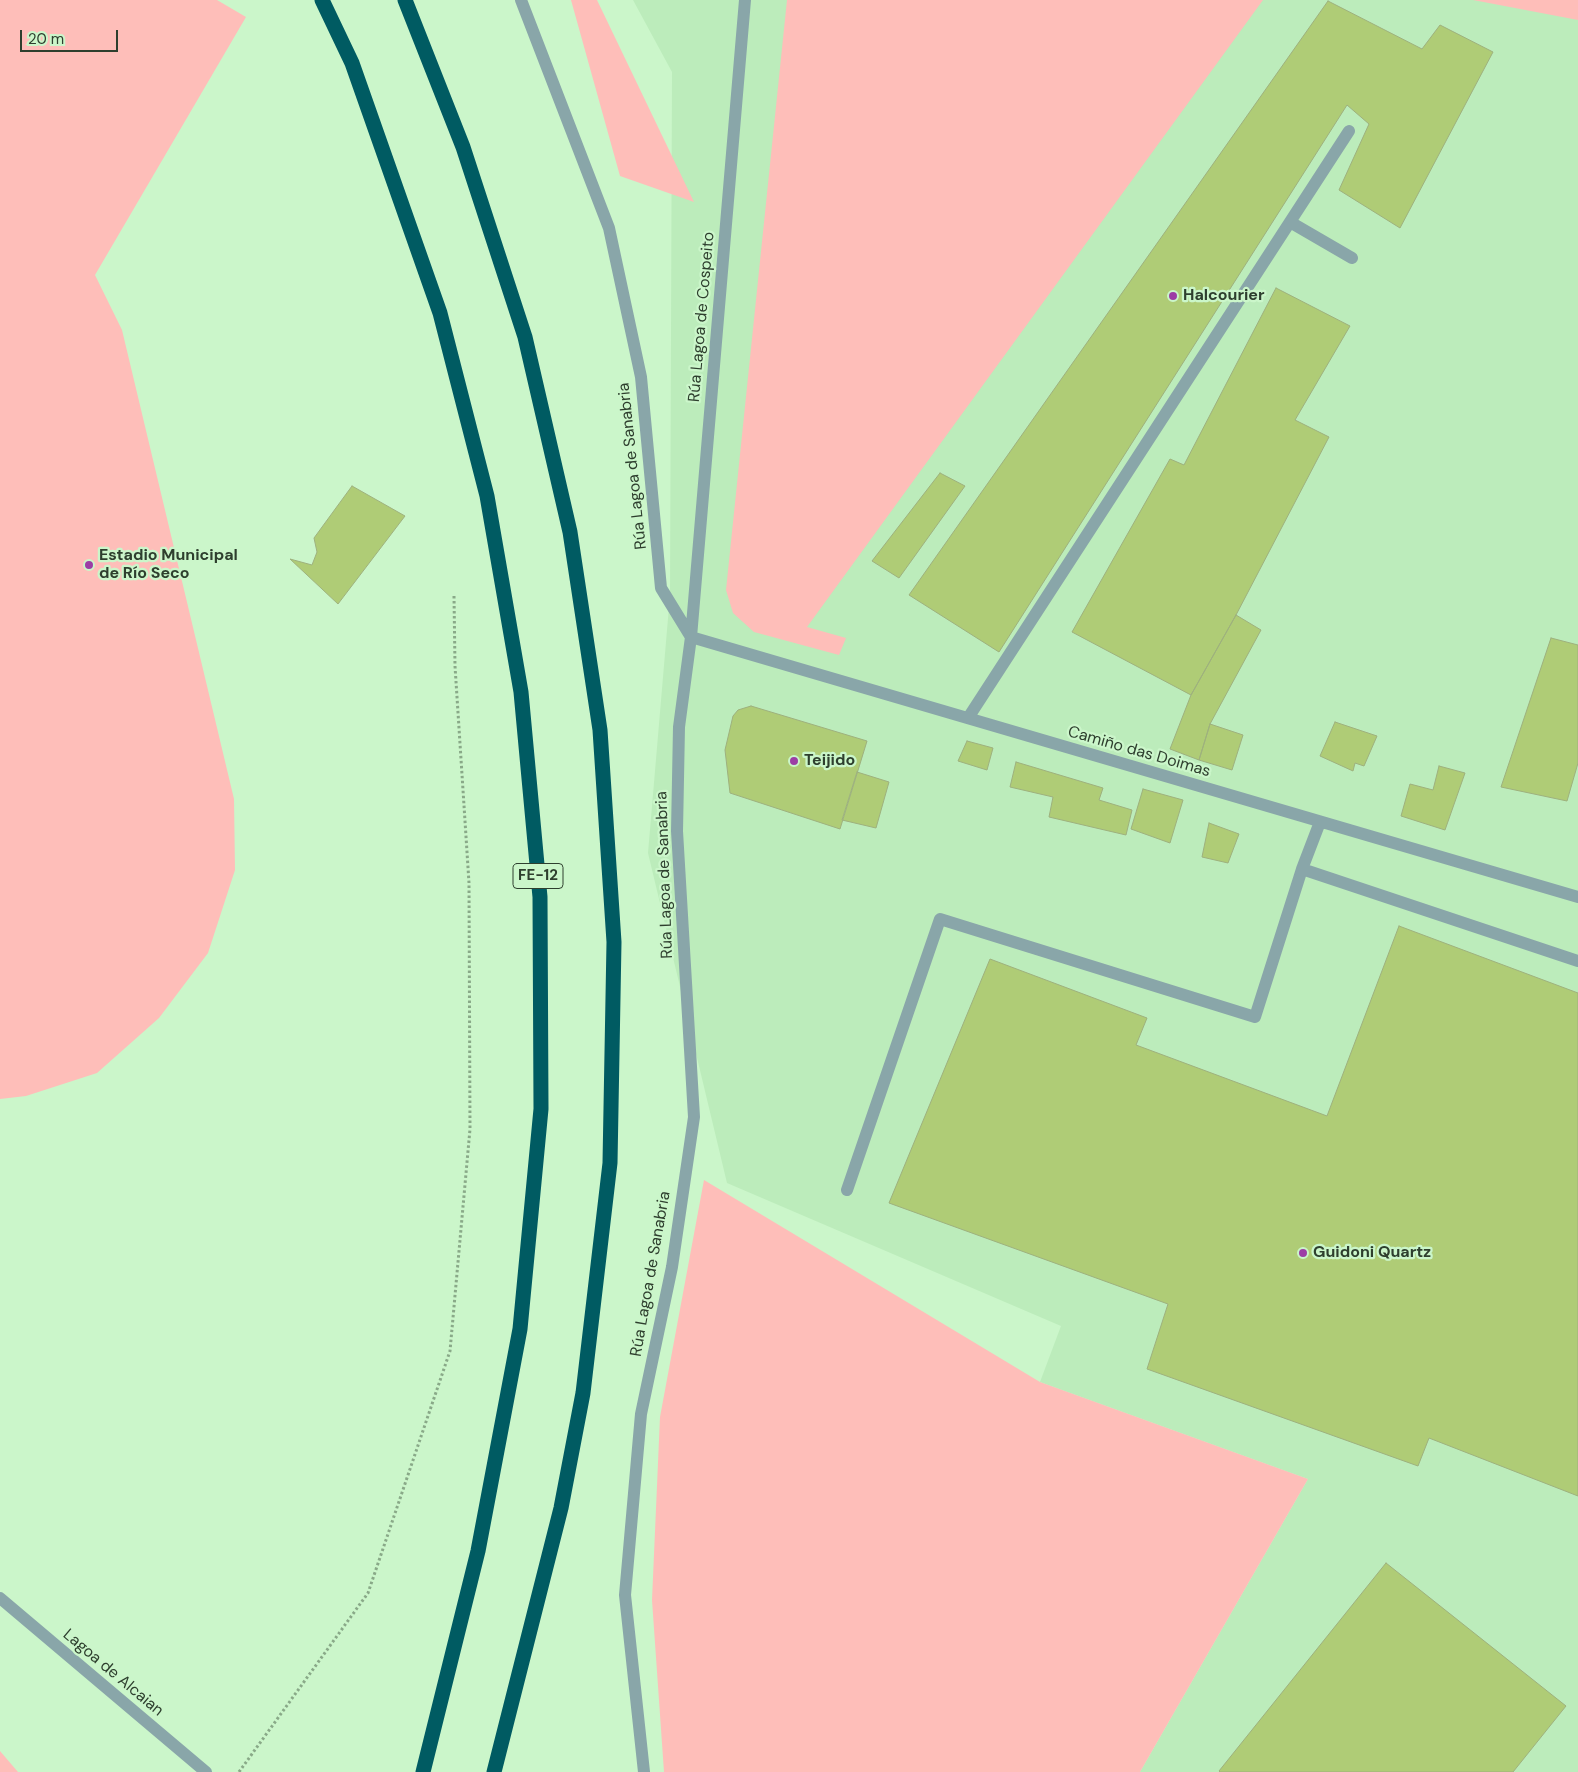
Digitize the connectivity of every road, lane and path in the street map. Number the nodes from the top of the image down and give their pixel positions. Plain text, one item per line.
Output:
1 (322, 0) edge
2 (405, 0) edge
3 (521, 0) edge
4 (745, 0) edge
5 (1349, 131) dead end
6 (1290, 222) junction
7 (1352, 258) dead end
8 (454, 596) dead end
9 (690, 637) junction
10 (968, 718) junction
11 (1320, 822) junction
12 (1302, 869) junction
13 (1578, 897) edge
14 (1578, 961) edge
15 (847, 1190) dead end
16 (0, 1598) edge
17 (206, 1772) edge
18 (239, 1772) edge
19 (423, 1772) edge
20 (494, 1772) edge
21 (644, 1772) edge

1 - 19 highway, FE-12
2 - 20 highway
3 - 9 street, Rúa Lagoa de Sanabria
4 - 9 street, Rúa Lagoa de Cospeito
5 - 6 street
6 - 7 street
6 - 10 street
8 - 18 path
9 - 10 street, Camiño das Doimas
9 - 21 street, Rúa Lagoa de Sanabria
10 - 11 street, Camiño das Doimas
11 - 12 street
11 - 13 street, Camiño das Doimas
12 - 14 street
12 - 15 street
16 - 17 street, Lagoa de Alcaian

